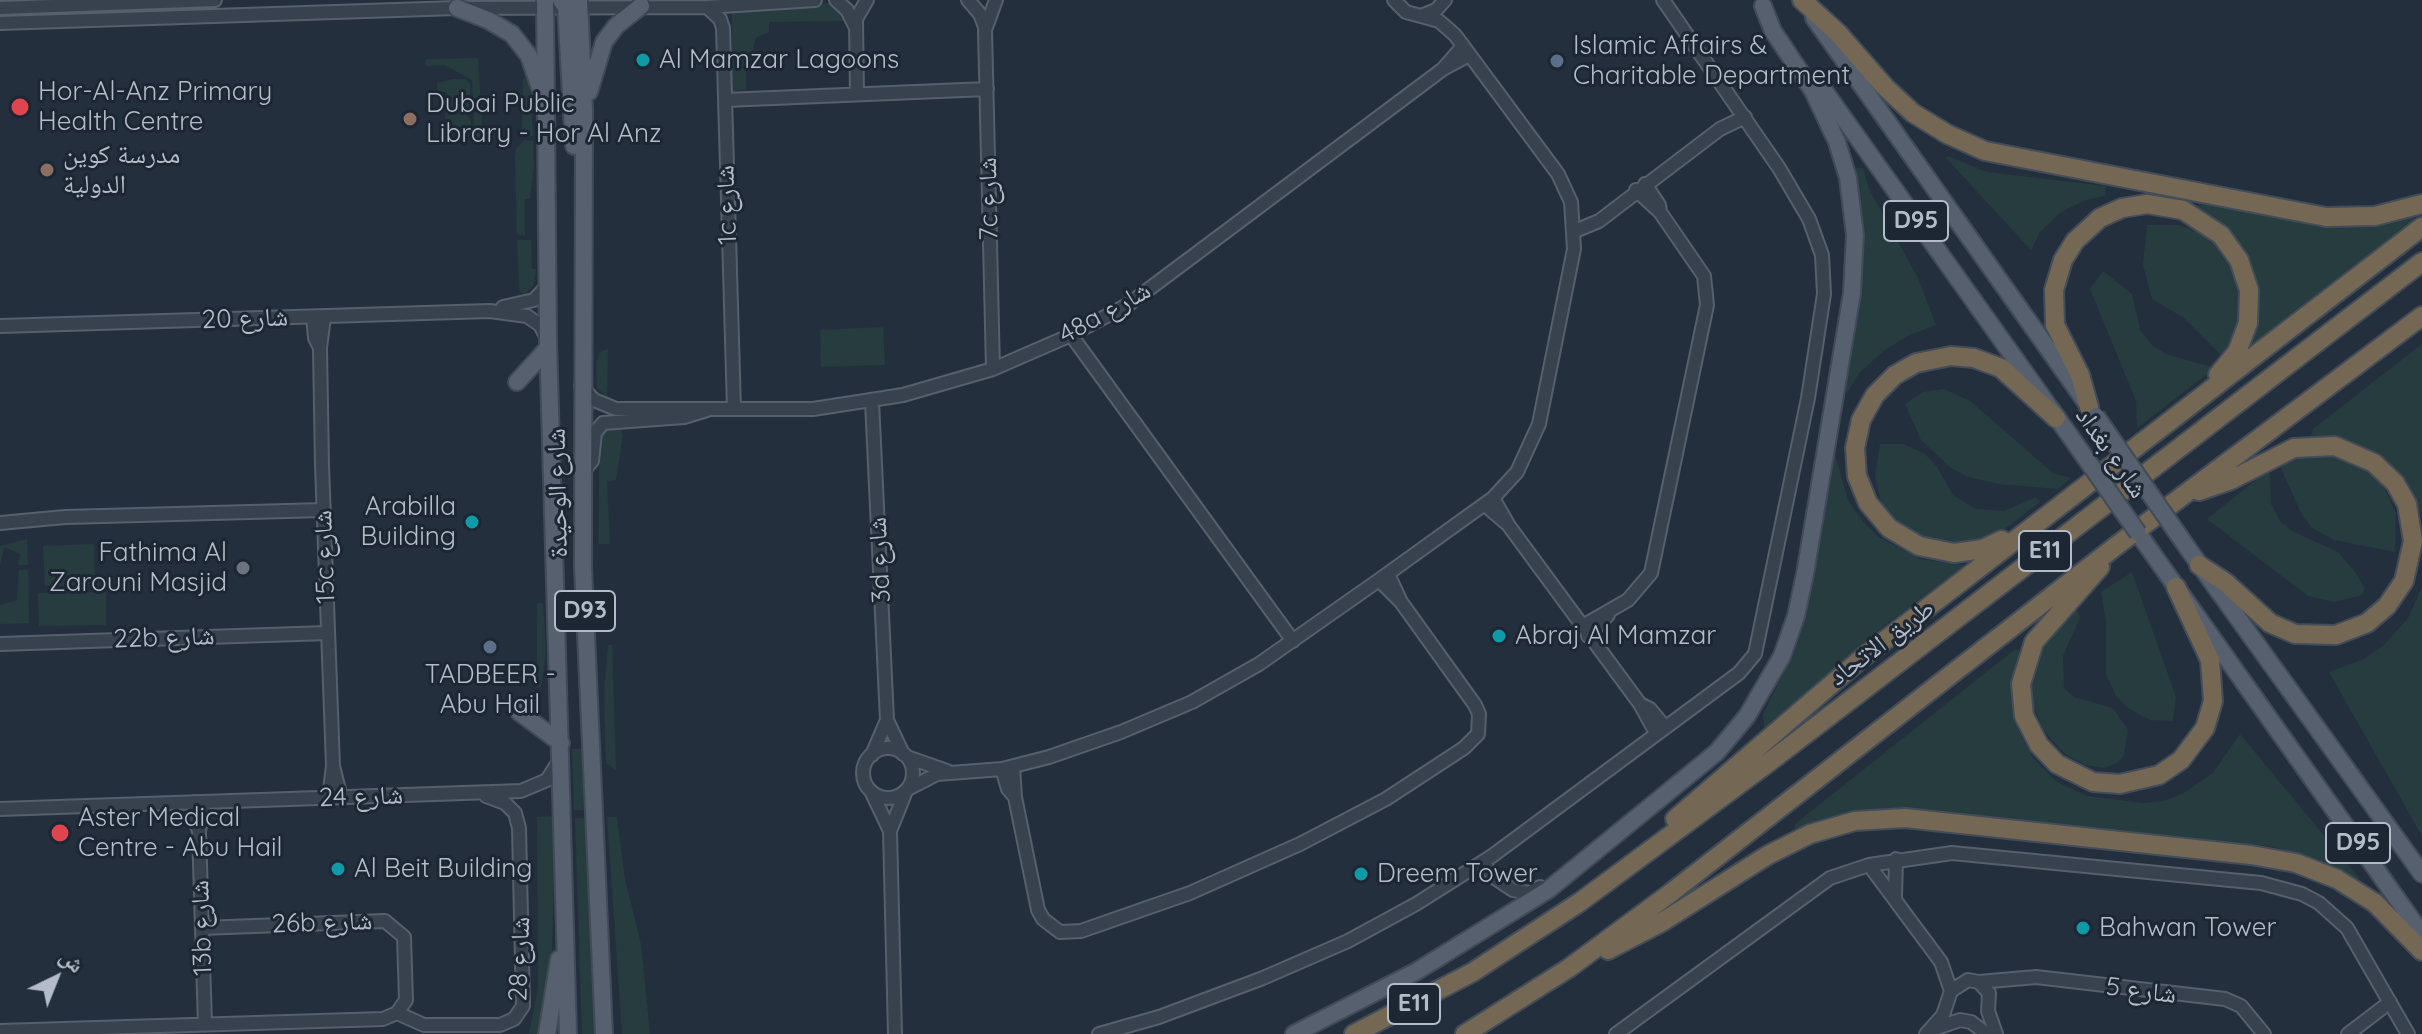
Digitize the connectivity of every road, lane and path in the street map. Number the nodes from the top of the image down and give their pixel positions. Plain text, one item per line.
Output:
1 (211, 0) edge
2 (815, 0) edge
3 (836, 0) edge
4 (867, 0) edge
5 (968, 0) edge
6 (996, 0) edge
7 (1393, 0) edge
8 (1446, 0) edge
9 (1802, 0) edge
10 (1664, 1) edge
11 (545, 3) edge
12 (571, 3) edge
13 (1761, 3) edge
14 (641, 6) junction
15 (707, 7) junction
16 (0, 8) edge
17 (457, 8) junction
18 (1421, 16) junction
19 (0, 23) edge
20 (855, 26) junction
21 (985, 30) junction
22 (1451, 30) junction
23 (1466, 50) junction
24 (987, 89) junction
25 (857, 94) junction
26 (725, 100) junction
27 (584, 109) junction
28 (1742, 112) junction
29 (545, 118) junction
30 (583, 181) junction
31 (1641, 187) junction
32 (2422, 204) edge
33 (1575, 225) junction
34 (2422, 227) edge
35 (2422, 262) edge
36 (548, 285) junction
37 (490, 311) junction
38 (2422, 316) edge
39 (318, 317) junction
40 (0, 326) edge
41 (1071, 335) junction
42 (548, 344) junction
43 (993, 369) junction
44 (517, 382) dead end
45 (581, 386) junction
46 (872, 401) junction
47 (734, 409) junction
48 (707, 410) junction
49 (2092, 412) junction
50 (2171, 417) junction
51 (2056, 418) junction
52 (582, 473) junction
53 (2189, 494) junction
54 (1489, 502) junction
55 (324, 510) junction
56 (2050, 513) junction
57 (0, 523) edge
58 (2116, 546) junction
59 (2194, 558) junction
60 (1384, 577) junction
61 (2176, 587) junction
62 (1584, 632) junction
63 (327, 633) junction
64 (1293, 641) junction
65 (0, 644) edge
66 (519, 712) dead end
67 (887, 720) junction
68 (1660, 730) junction
69 (561, 749) junction
70 (872, 755) junction
71 (905, 755) junction
72 (1008, 768) junction
73 (947, 771) junction
74 (870, 790) junction
75 (907, 790) junction
76 (471, 794) junction
77 (335, 798) junction
78 (200, 802) junction
79 (0, 809) edge
80 (890, 831) junction
81 (1896, 859) junction
82 (1487, 860) junction
83 (1869, 865) junction
84 (2422, 874) edge
85 (1617, 875) junction
86 (1565, 876) junction
87 (1505, 882) junction
88 (1896, 900) junction
89 (565, 926) junction
90 (202, 928) junction
91 (2422, 934) edge
92 (1476, 935) junction
93 (2422, 951) edge
94 (1941, 962) junction
95 (1569, 968) junction
96 (2018, 979) junction
97 (1973, 981) junction
98 (603, 995) junction
99 (1950, 997) junction
100 (2390, 1002) junction
101 (1989, 1006) junction
102 (397, 1013) junction
103 (897, 1015) junction
104 (2397, 1015) junction
105 (366, 1019) junction
106 (1966, 1021) junction
107 (205, 1025) junction
108 (2361, 1026) junction
109 (138, 1030) edge
110 (2259, 1030) edge
111 (0, 1031) edge
112 (1927, 1033) edge
113 (367, 1034) edge
114 (547, 1034) edge
115 (568, 1034) edge
116 (604, 1034) edge
117 (612, 1034) edge
118 (895, 1034) edge
119 (903, 1034) edge
120 (1099, 1034) edge
121 (1294, 1034) edge
122 (1354, 1034) edge
123 (1465, 1034) edge
124 (1616, 1034) edge
125 (1987, 1034) edge
126 (1996, 1034) edge
127 (2348, 1034) edge
128 (2408, 1034) edge

1 - 16 street
2 - 15 street
3 - 20 street
4 - 20 street
5 - 21 street, 7c شارع
6 - 21 street, 7c شارع
7 - 18 street
8 - 18 street
8 - 22 street
9 - 32 highway
9 - 49 main road, شارع بغداد / D95
10 - 28 street
11 - 12 street
11 - 17 street
11 - 29 main road, شارع الوحيدة / D93
12 - 14 street
12 - 27 main road, شارع الوحيدة / D93
12 - 30 main road
13 - 51 main road, شارع بغداد / D95
13 - 86 main road
14 - 15 street
14 - 27 main road
15 - 26 street, 1c شارع
17 - 19 street
17 - 29 main road
18 - 22 street
20 - 25 street
21 - 24 street, 7c شارع
22 - 23 street
23 - 33 street
23 - 41 street, 48a شارع
24 - 25 street
24 - 43 street, 7c شارع
25 - 26 street
26 - 47 street, 1c شارع
27 - 30 main road, شارع الوحيدة / D93
28 - 31 street
28 - 68 street
29 - 36 main road, شارع الوحيدة / D93
30 - 45 main road, شارع الوحيدة / D93
31 - 33 street
31 - 62 street
33 - 54 street
34 - 50 highway
35 - 85 highway, طريق الاتحاد / E11
36 - 37 street, شارع 20
36 - 42 main road, شارع الوحيدة / D93
37 - 39 street, شارع 20
37 - 42 street, شارع 20
38 - 53 highway, E11
39 - 40 street, شارع 20
39 - 55 street, 15c شارع
41 - 43 street, 48a شارع
41 - 64 street
42 - 44 main road
42 - 69 main road, شارع الوحيدة / D93
43 - 46 street, 48a شارع
45 - 48 street, 48a شارع
45 - 52 main road, شارع الوحيدة / D93
46 - 47 street, 48a شارع
46 - 67 street, 3d شارع
47 - 48 street, 48a شارع
48 - 52 street, 48a شارع
49 - 50 highway
49 - 59 main road, شارع بغداد / D95, bridge
50 - 56 highway
51 - 56 highway
51 - 61 main road, شارع بغداد / D95, bridge
52 - 98 main road, شارع الوحيدة / D93
53 - 58 highway, E11
53 - 59 highway
54 - 60 street
54 - 62 street
55 - 57 street
55 - 63 street, 15c شارع
56 - 85 highway
58 - 61 highway
58 - 95 highway, E11
59 - 84 main road, شارع بغداد / D95
60 - 64 street
60 - 72 street
61 - 91 main road, شارع بغداد / D95
62 - 68 street
63 - 65 street, 22b شارع
63 - 77 street, 15c شارع
64 - 72 street
66 - 69 main road
67 - 70 street, 3d شارع
67 - 71 street, 3d شارع
68 - 82 street
69 - 76 street, شارع 24
69 - 89 main road, شارع الوحيدة / D93
70 - 71 street
70 - 74 street
71 - 73 street
71 - 75 street
72 - 73 street
73 - 75 street
74 - 75 street
74 - 80 street
75 - 80 street
76 - 77 street, شارع 24
76 - 102 street, شارع 28
77 - 78 street, شارع 24
78 - 79 street, شارع 24
78 - 90 street, 13b شارع
80 - 103 street
81 - 83 street
81 - 88 street
81 - 100 street
82 - 87 street
82 - 120 street
83 - 88 street
83 - 124 street
85 - 122 highway, طريق الاتحاد / E11
86 - 87 street
86 - 92 main road
87 - 92 street
88 - 94 street
89 - 114 main road
89 - 115 main road, شارع الوحيدة / D93
90 - 102 street, 26b شارع
90 - 107 street, 13b شارع
92 - 121 main road
93 - 95 highway
94 - 97 street
94 - 99 street
95 - 123 highway, E11
96 - 97 street, شارع 5
96 - 101 street
96 - 110 street, شارع 5
97 - 99 street
97 - 101 street
98 - 116 main road, شارع الوحيدة / D93
98 - 117 main road
99 - 106 street
99 - 112 street
100 - 104 street
100 - 108 street
101 - 106 street
101 - 126 street
102 - 105 street, شارع 28
103 - 118 street
103 - 119 street
104 - 108 street
104 - 128 street
105 - 107 street, شارع 28
105 - 113 street
106 - 112 street
106 - 125 street
107 - 109 street, شارع 28
108 - 127 street
109 - 111 street, شارع 28

